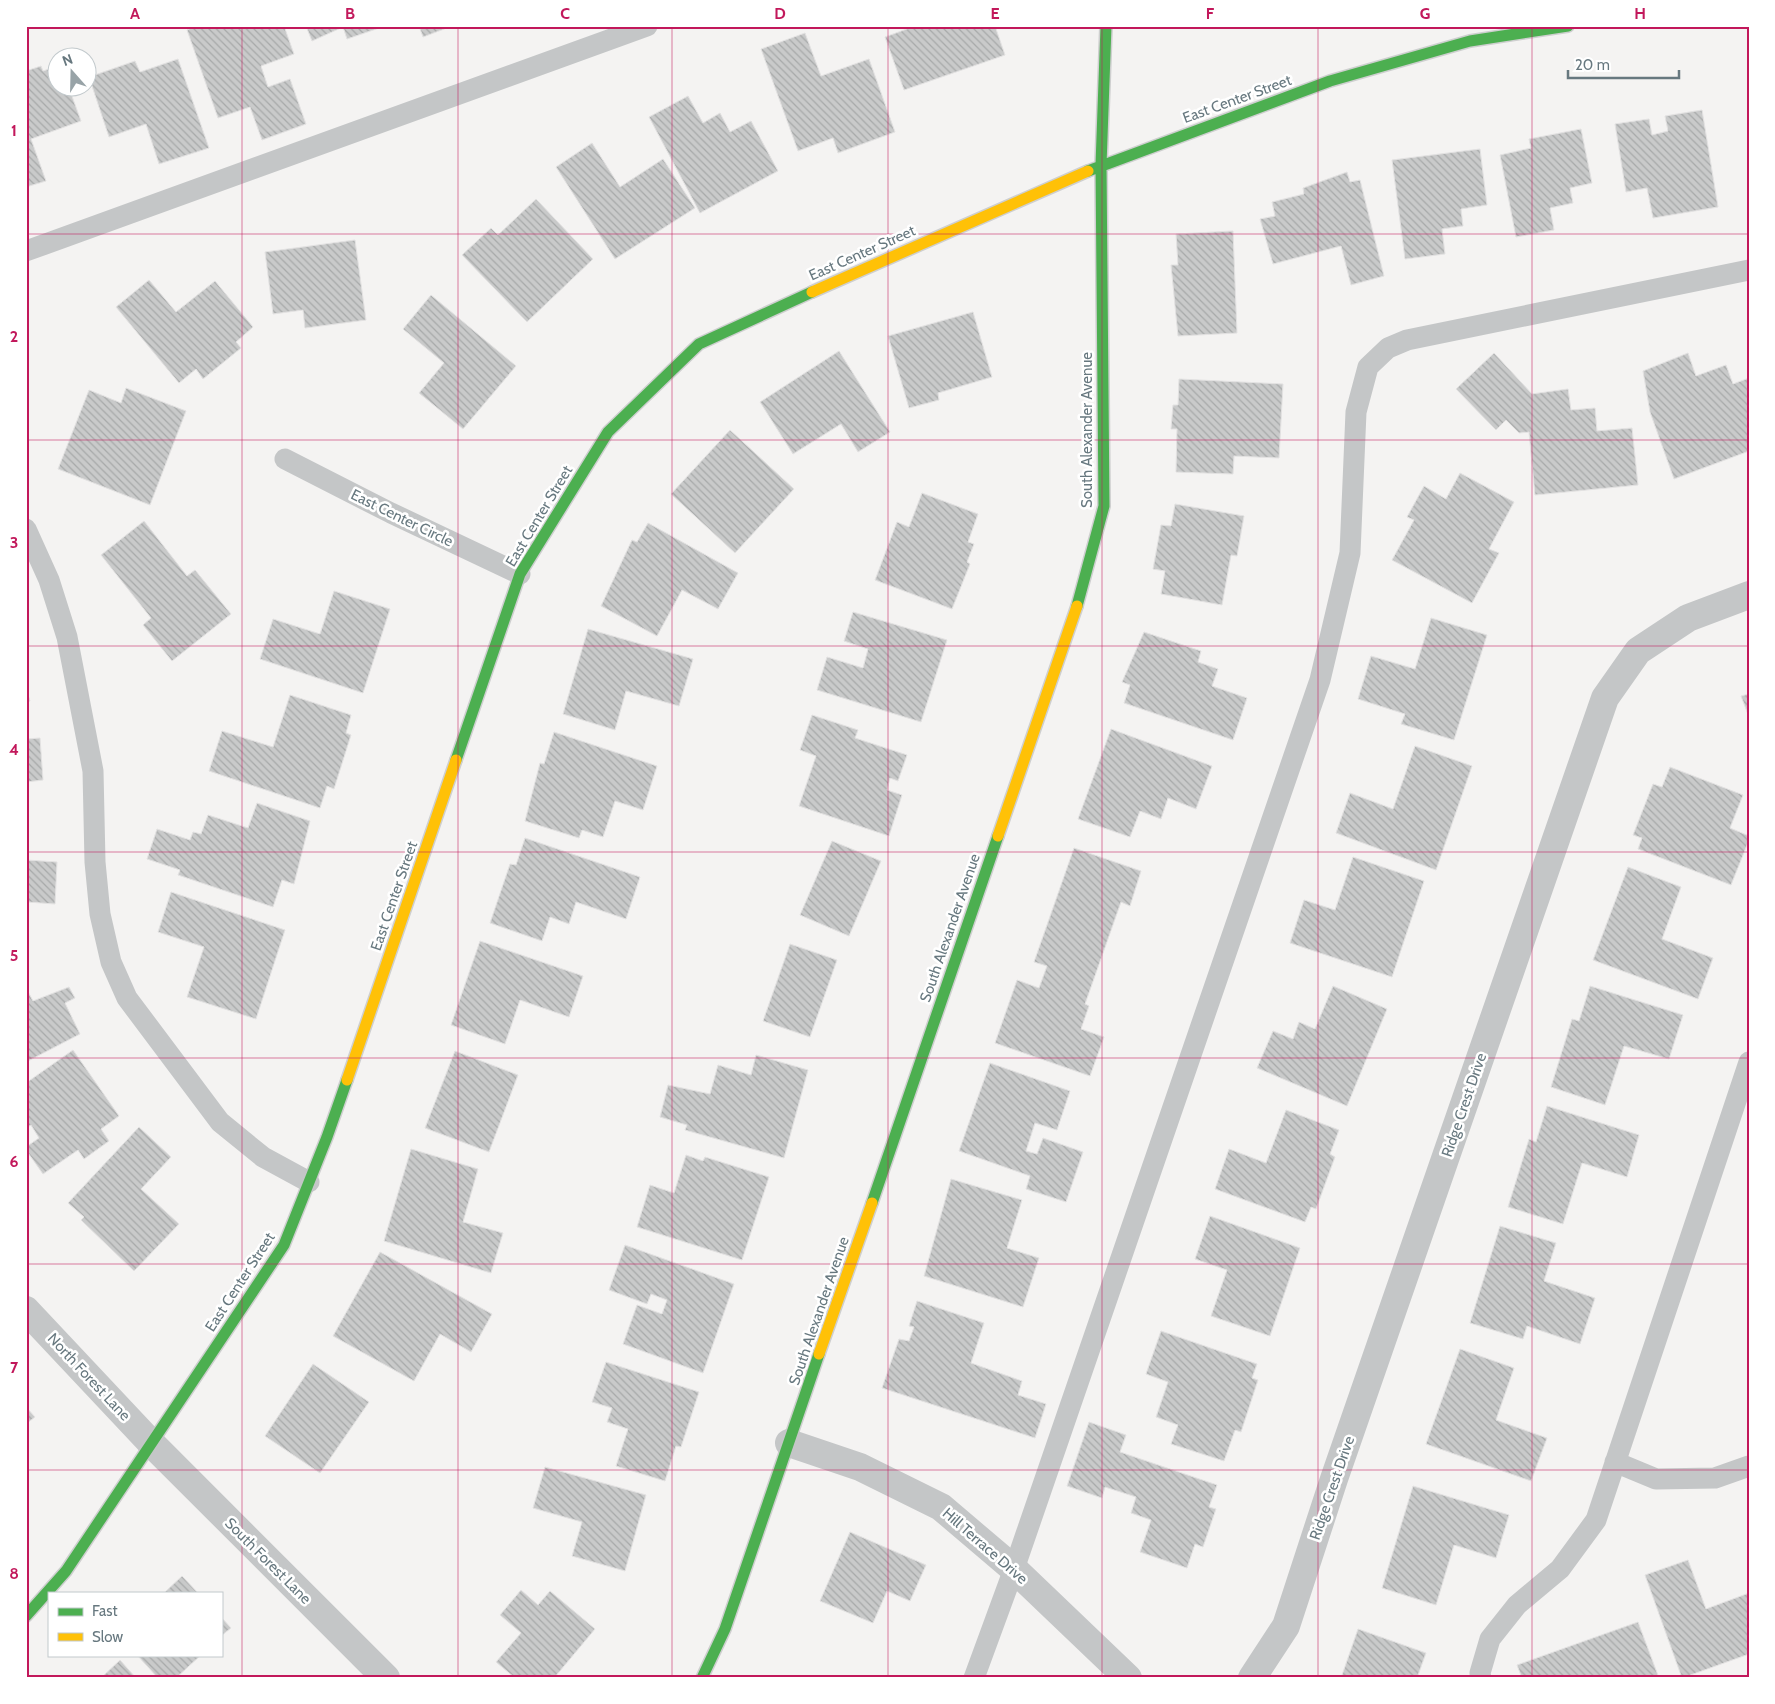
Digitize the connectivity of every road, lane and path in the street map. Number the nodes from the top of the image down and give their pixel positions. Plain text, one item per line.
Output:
1 (647, 26) edge
2 (1106, 26) edge
3 (1568, 26) edge
4 (1101, 165) junction
5 (26, 252) edge
6 (1749, 270) edge
7 (285, 459) dead end
8 (26, 530) edge
9 (520, 574) junction
10 (1749, 596) edge
11 (1749, 1062) edge
12 (309, 1182) junction
13 (26, 1310) edge
14 (151, 1443) junction
15 (789, 1443) junction
16 (1615, 1462) junction
17 (1749, 1466) edge
18 (1014, 1569) junction
19 (26, 1616) edge
20 (386, 1678) edge
21 (702, 1678) edge
22 (974, 1678) edge
23 (1128, 1678) edge
24 (1252, 1678) edge
25 (1481, 1678) edge

1 - 5 lane
2 - 4 street, South Alexander Avenue
3 - 4 street, East Center Street
4 - 9 street, East Center Street
4 - 15 street, South Alexander Avenue
6 - 18 lane
7 - 9 lane, East Center Circle
8 - 12 lane
9 - 12 street, East Center Street
10 - 24 street, Ridge Crest Drive
11 - 16 lane
12 - 14 street, East Center Street
13 - 14 street, North Forest Lane
14 - 19 street, East Center Street
14 - 20 street, South Forest Lane
15 - 18 street, Hill Terrace Drive
15 - 21 street, South Alexander Avenue
16 - 17 lane
16 - 25 lane
18 - 22 lane
18 - 23 street, Hill Terrace Drive

